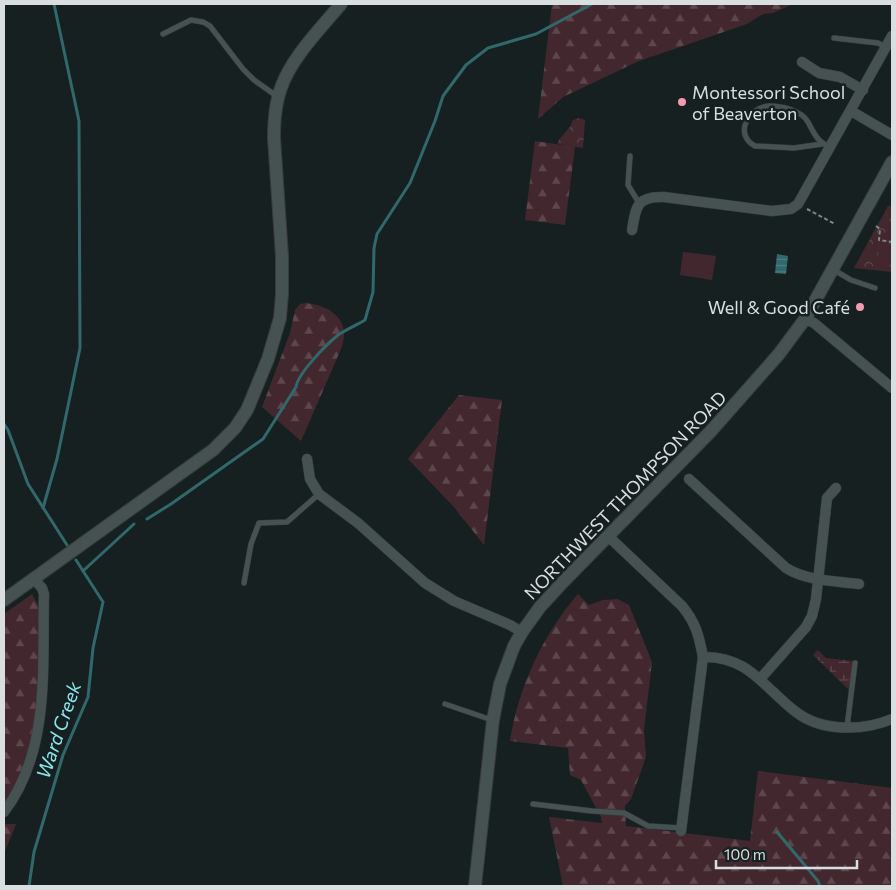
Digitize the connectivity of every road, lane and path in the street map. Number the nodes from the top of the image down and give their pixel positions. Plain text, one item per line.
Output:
1 (341, 4) edge
2 (163, 34) dead end
3 (892, 36) edge
4 (834, 38) dead end
5 (886, 47) junction
6 (802, 62) dead end
7 (863, 90) junction
8 (278, 97) junction
9 (851, 112) junction
10 (892, 134) edge
11 (826, 146) junction
12 (630, 156) dead end
13 (892, 162) edge
14 (639, 203) junction
15 (798, 204) junction
16 (835, 224) dead end
17 (876, 226) dead end
18 (632, 230) dead end
19 (892, 242) edge
20 (833, 270) junction
21 (875, 288) dead end
22 (805, 319) junction
23 (891, 385) edge
24 (306, 459) dead end
25 (689, 479) dead end
26 (836, 488) dead end
27 (319, 494) junction
28 (608, 536) junction
29 (818, 578) junction
30 (34, 579) junction
31 (244, 583) dead end
32 (859, 584) dead end
33 (4, 600) edge
34 (522, 632) junction
35 (703, 657) junction
36 (855, 663) dead end
37 (760, 679) junction
38 (445, 704) dead end
39 (892, 719) edge
40 (493, 720) junction
41 (847, 727) junction
42 (533, 804) dead end
43 (4, 812) edge
44 (681, 830) joint
45 (475, 886) edge

1 - 8 street
2 - 8 lane
3 - 5 street
4 - 5 lane
5 - 7 street
6 - 7 street
7 - 9 street
8 - 30 street
9 - 10 street
9 - 11 street
11 - 11 lane
11 - 15 street
12 - 14 lane
13 - 20 street, NORTHWEST THOMPSON ROAD
14 - 15 street
14 - 18 street
15 - 16 path
17 - 19 path
20 - 21 lane
20 - 22 street, NORTHWEST THOMPSON ROAD
22 - 23 street
22 - 28 street, NORTHWEST THOMPSON ROAD
24 - 27 street
25 - 29 street
26 - 29 street
27 - 31 lane
27 - 34 street
28 - 34 street, NORTHWEST THOMPSON ROAD
28 - 35 street
29 - 32 street
29 - 37 street
30 - 33 street
30 - 43 street
34 - 40 street, NORTHWEST THOMPSON ROAD
35 - 37 street
35 - 44 street
36 - 41 lane
37 - 41 street
38 - 40 lane
39 - 41 street
40 - 45 street, NORTHWEST THOMPSON ROAD
42 - 44 lane

